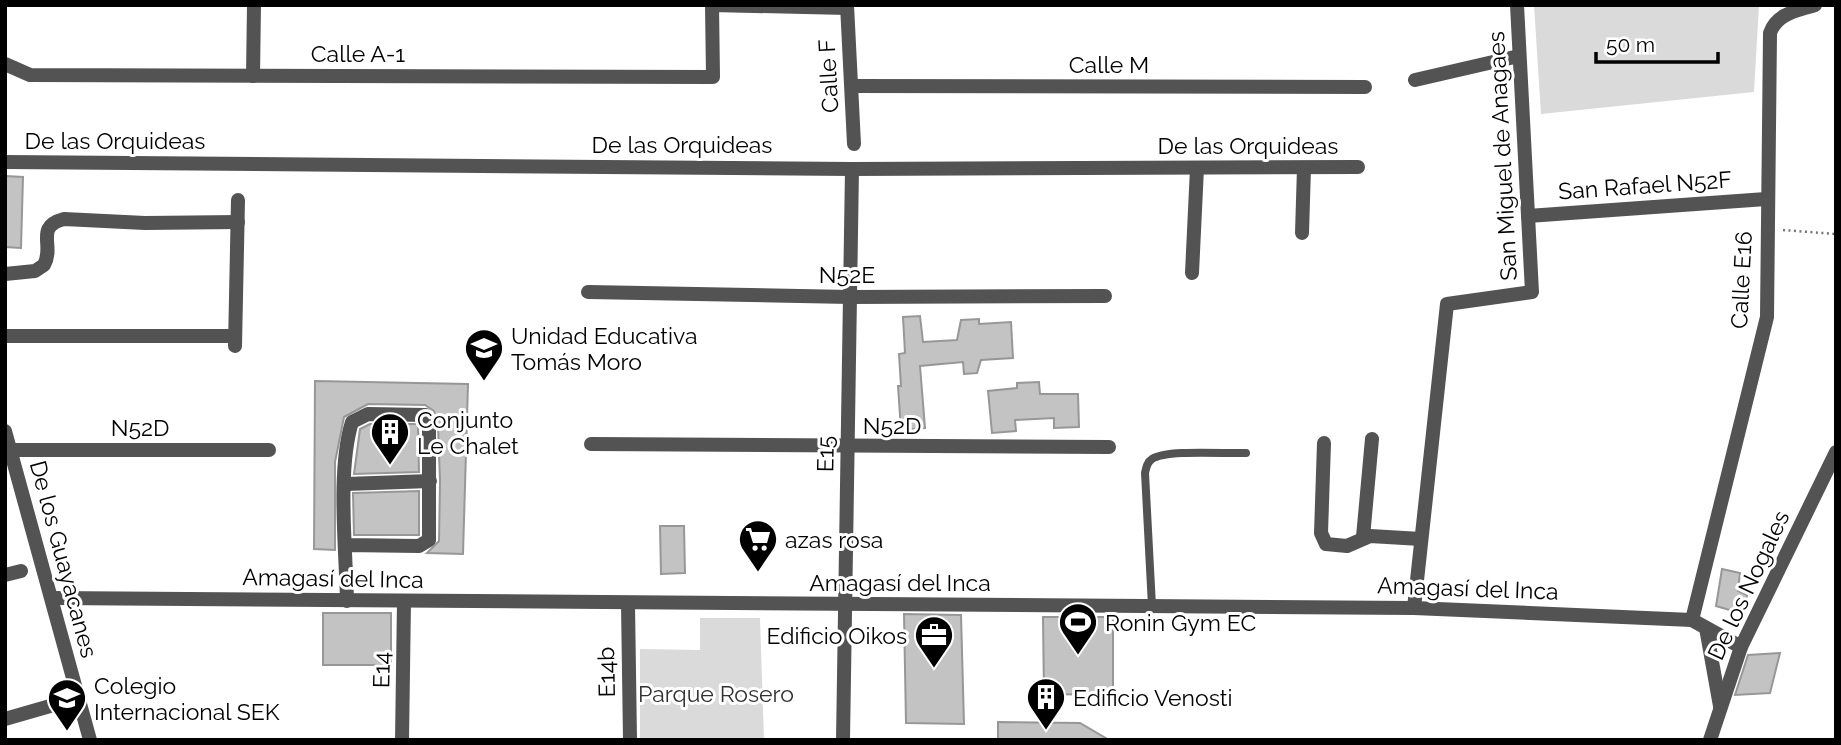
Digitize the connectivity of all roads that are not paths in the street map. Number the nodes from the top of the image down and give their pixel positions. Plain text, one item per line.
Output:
1 (254, 5) edge
2 (712, 5) edge
3 (1517, 5) edge
4 (1815, 5) edge
5 (847, 7) edge
6 (1520, 56) junction
7 (5, 64) edge
8 (253, 76) junction
9 (1415, 80) dead end
10 (852, 86) junction
11 (1365, 87) dead end
12 (854, 144) dead end
13 (5, 162) edge
14 (1358, 167) dead end
15 (1197, 168) junction
16 (1304, 168) junction
17 (852, 169) junction
18 (1766, 199) junction
19 (239, 200) dead end
20 (1528, 216) junction
21 (237, 222) junction
22 (1302, 233) dead end
23 (1192, 273) dead end
24 (5, 274) edge
25 (588, 292) dead end
26 (1105, 296) dead end
27 (850, 297) junction
28 (5, 336) edge
29 (5, 431) edge
30 (1372, 439) dead end
31 (1324, 443) dead end
32 (591, 444) dead end
33 (1109, 447) dead end
34 (848, 448) junction
35 (10, 450) junction
36 (269, 450) dead end
37 (1836, 452) edge
38 (1246, 453) dead end
39 (430, 481) junction
40 (346, 484) junction
41 (1363, 537) junction
42 (1421, 539) junction
43 (346, 545) junction
44 (21, 571) dead end
45 (5, 575) edge
46 (52, 598) junction
47 (346, 601) junction
48 (404, 601) junction
49 (628, 604) junction
50 (846, 604) junction
51 (1152, 606) junction
52 (1414, 608) junction
53 (1692, 620) junction
54 (1706, 628) junction
55 (1741, 647) junction
56 (78, 698) junction
57 (1720, 708) junction
58 (5, 719) edge
59 (90, 740) edge
60 (402, 740) edge
61 (630, 740) edge
62 (843, 740) edge
63 (1710, 740) edge

1 - 8 street
2 - 5 street
2 - 8 street, Calle A-1
3 - 6 street, San Miguel de Anagaes
4 - 18 street, Calle E16
5 - 10 street, Calle F
6 - 9 street
6 - 20 street, San Miguel de Anagaes
7 - 8 street, Calle A-1
10 - 11 street, Calle M
10 - 12 street, Calle F
13 - 17 street, De las Orquideas
14 - 16 street, De las Orquideas
15 - 16 street, De las Orquideas
15 - 17 street, De las Orquideas
15 - 23 street
16 - 22 street
17 - 27 street, E15
18 - 20 street, San Rafael N52F
18 - 53 street, Calle E16
19 - 21 street
20 - 42 street, San Miguel de Anagaes
21 - 24 street
21 - 28 street
25 - 27 street, N52E
26 - 27 street, N52E
27 - 34 street, E15
29 - 35 street, De los Guayacanes
30 - 41 street
31 - 41 street
32 - 34 street, N52D
33 - 34 street, N52D
34 - 50 street, E15
35 - 36 street, N52D
35 - 46 street, De los Guayacanes
37 - 55 street, De los Nogales
38 - 51 lane
39 - 40 street
39 - 40 street
39 - 43 street
40 - 43 street
41 - 42 street
42 - 52 street, San Miguel de Anagaes
43 - 47 street
44 - 45 street
46 - 47 street, Amagasí del Inca
46 - 56 street, De los Guayacanes
47 - 48 street, Amagasí del Inca
48 - 49 street, Amagasí del Inca
48 - 60 street, E14
49 - 50 street, Amagasí del Inca
49 - 61 street, E14b
50 - 51 street, Amagasí del Inca
50 - 62 street, E15
51 - 52 street, Amagasí del Inca
52 - 53 street, Amagasí del Inca
53 - 54 street, Amagasí del Inca
54 - 55 street, Amagasí del Inca
54 - 57 street
55 - 57 street, De los Nogales
56 - 58 street
56 - 59 street, De los Guayacanes
57 - 63 street, De los Nogales

